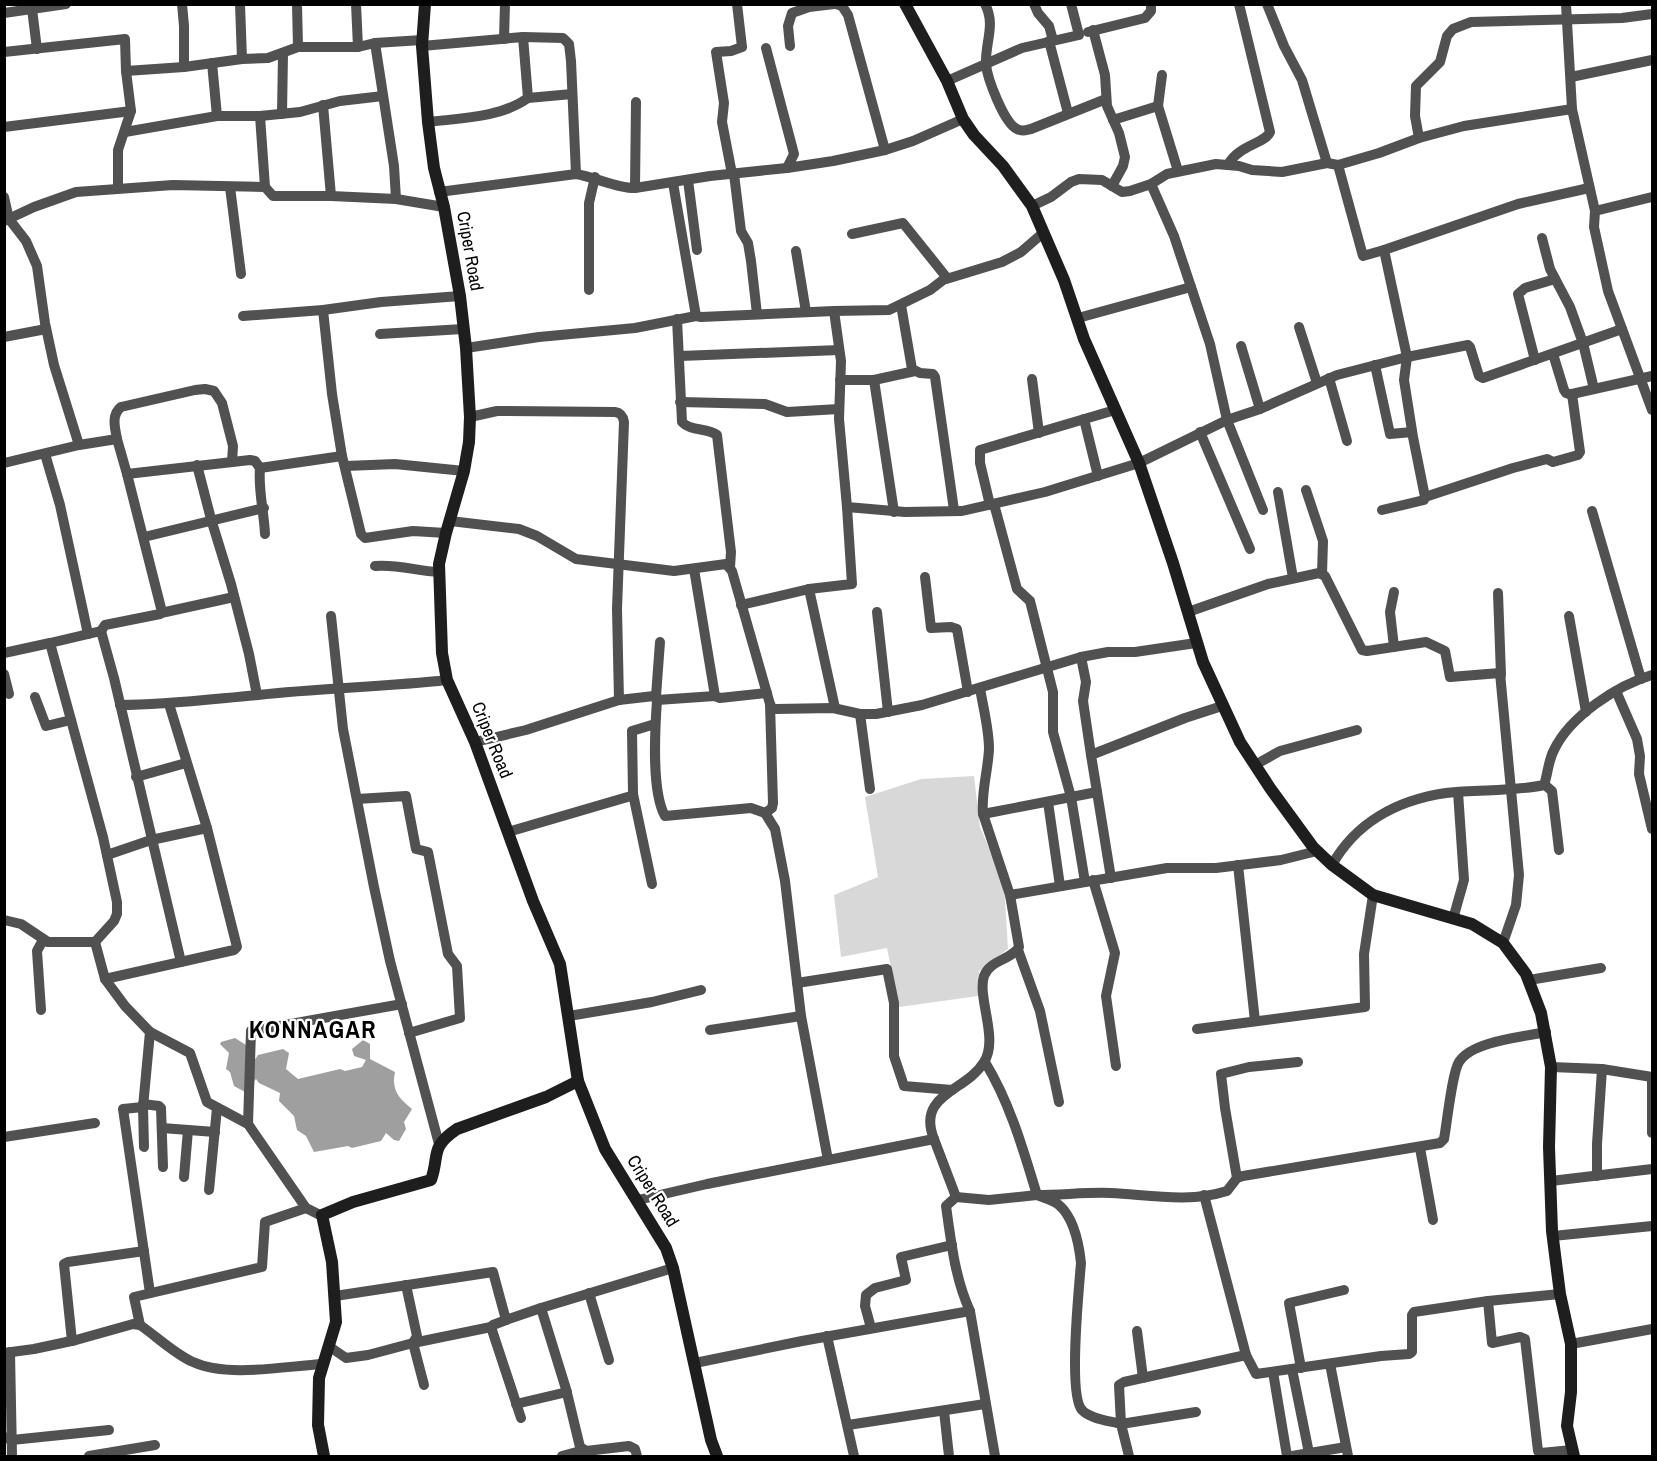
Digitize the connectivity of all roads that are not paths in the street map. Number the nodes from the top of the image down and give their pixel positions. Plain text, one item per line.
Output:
1 (66, 4) edge
2 (182, 4) edge
3 (240, 4) edge
4 (297, 4) edge
5 (356, 4) edge
6 (425, 4) edge
7 (505, 4) edge
8 (737, 4) edge
9 (835, 4) edge
10 (905, 4) edge
11 (985, 4) edge
12 (1034, 4) edge
13 (1071, 4) edge
14 (1151, 4) edge
15 (1239, 4) edge
16 (1267, 4) edge
17 (1566, 4) edge
18 (32, 9) junction
19 (4, 13) edge
20 (1653, 14) edge
21 (1567, 20) junction
22 (1093, 30) junction
23 (1079, 34) junction
24 (523, 37) junction
25 (504, 39) junction
26 (1051, 41) junction
27 (375, 43) junction
28 (422, 43) junction
29 (790, 46) dead end
30 (358, 47) junction
31 (298, 48) junction
32 (766, 48) dead end
33 (37, 49) junction
34 (4, 52) edge
35 (283, 54) junction
36 (242, 59) junction
37 (1653, 60) edge
38 (212, 63) junction
39 (986, 64) junction
40 (184, 67) junction
41 (126, 71) junction
42 (1162, 75) dead end
43 (1571, 77) junction
44 (947, 81) junction
45 (572, 94) junction
46 (383, 96) junction
47 (528, 98) junction
48 (1106, 99) junction
49 (636, 102) dead end
50 (323, 105) junction
51 (1158, 106) junction
52 (1572, 109) junction
53 (131, 111) junction
54 (1068, 113) junction
55 (282, 114) junction
56 (218, 116) junction
57 (260, 116) junction
58 (963, 119) junction
59 (1113, 120) junction
60 (428, 122) junction
61 (4, 127) edge
62 (125, 132) junction
63 (1419, 138) junction
64 (885, 150) junction
65 (1332, 164) junction
66 (1228, 165) junction
67 (787, 168) junction
68 (1178, 171) junction
69 (576, 174) junction
70 (733, 174) junction
71 (595, 177) junction
72 (688, 180) junction
73 (673, 183) junction
74 (1151, 184) junction
75 (1112, 186) junction
76 (230, 187) junction
77 (265, 187) junction
78 (118, 188) junction
79 (635, 188) junction
80 (1590, 188) junction
81 (440, 192) junction
82 (331, 196) junction
83 (4, 197) edge
84 (1653, 197) edge
85 (396, 199) junction
86 (1032, 206) junction
87 (444, 207) junction
88 (1595, 212) junction
89 (7, 220) edge
90 (1043, 233) junction
91 (852, 234) dead end
92 (1542, 238) dead end
93 (697, 250) dead end
94 (796, 250) dead end
95 (1384, 250) junction
96 (241, 274) dead end
97 (947, 278) junction
98 (1555, 279) junction
99 (1191, 287) junction
100 (589, 290) dead end
101 (460, 296) junction
102 (901, 305) junction
103 (323, 310) junction
104 (834, 311) junction
105 (806, 312) junction
106 (757, 314) junction
107 (243, 316) dead end
108 (696, 316) junction
109 (1078, 318) junction
110 (677, 319) junction
111 (1299, 327) dead end
112 (46, 329) junction
113 (463, 329) junction
114 (1622, 329) junction
115 (380, 334) dead end
116 (4, 337) edge
117 (1583, 344) junction
118 (1242, 346) dead end
119 (466, 348) junction
120 (839, 350) junction
121 (1553, 354) junction
122 (680, 356) junction
123 (1407, 357) junction
124 (1535, 360) junction
125 (1375, 365) junction
126 (915, 371) junction
127 (1329, 378) junction
128 (1647, 378) edge
129 (1032, 379) dead end
130 (840, 380) junction
131 (874, 380) junction
132 (1317, 383) junction
133 (1594, 389) junction
134 (1572, 395) junction
135 (680, 402) junction
136 (839, 409) junction
137 (1260, 409) junction
138 (1115, 410) junction
139 (1653, 410) edge
140 (470, 417) junction
141 (1084, 419) junction
142 (1227, 420) junction
143 (1200, 432) junction
144 (1412, 432) junction
145 (1039, 433) junction
146 (117, 439) junction
147 (1347, 441) dead end
148 (80, 445) junction
149 (45, 454) junction
150 (344, 461) junction
151 (232, 462) junction
152 (4, 463) edge
153 (1138, 463) junction
154 (197, 465) junction
155 (260, 468) junction
156 (464, 471) junction
157 (126, 474) junction
158 (1098, 476) junction
159 (1306, 489) dead end
160 (1278, 492) dead end
161 (1425, 497) junction
162 (992, 505) junction
163 (847, 507) junction
164 (264, 508) junction
165 (954, 510) junction
166 (1263, 510) dead end
167 (1382, 510) dead end
168 (1592, 511) dead end
169 (894, 512) junction
170 (211, 519) junction
171 (448, 527) junction
172 (265, 534) dead end
173 (144, 537) junction
174 (1250, 549) dead end
175 (620, 564) junction
176 (375, 566) dead end
177 (730, 567) junction
178 (694, 569) junction
179 (440, 572) junction
180 (1322, 574) junction
181 (925, 577) dead end
182 (1293, 578) junction
183 (809, 590) junction
184 (1394, 592) dead end
185 (1498, 593) dead end
186 (234, 597) junction
187 (741, 605) junction
188 (877, 612) dead end
189 (1188, 612) junction
190 (161, 614) junction
191 (330, 616) dead end
192 (1569, 616) dead end
193 (101, 631) junction
194 (88, 634) junction
195 (660, 642) dead end
196 (50, 643) junction
197 (1196, 643) junction
198 (1394, 647) junction
199 (4, 653) edge
200 (1081, 657) junction
201 (1046, 667) junction
202 (4, 674) edge
203 (1501, 675) junction
204 (1653, 675) edge
205 (1641, 679) junction
206 (447, 680) junction
207 (340, 688) junction
208 (980, 688) junction
209 (1616, 691) junction
210 (968, 692) junction
211 (767, 693) junction
212 (9, 694) dead end
213 (256, 695) junction
214 (715, 696) junction
215 (35, 697) dead end
216 (657, 698) junction
217 (619, 700) junction
218 (170, 704) junction
219 (770, 704) junction
220 (120, 705) junction
221 (1222, 706) junction
222 (835, 708) junction
223 (888, 712) junction
224 (1586, 712) junction
225 (860, 714) junction
226 (71, 720) junction
227 (655, 724) junction
228 (1357, 730) dead end
229 (475, 742) junction
230 (1091, 755) junction
231 (186, 763) junction
232 (1255, 765) junction
233 (136, 777) junction
234 (1545, 784) junction
235 (870, 789) dead end
236 (1512, 789) junction
237 (1097, 792) junction
238 (1458, 792) junction
239 (633, 794) junction
240 (1071, 797) junction
241 (357, 799) junction
242 (1048, 802) junction
243 (765, 813) junction
244 (983, 814) junction
245 (207, 828) junction
246 (1653, 829) edge
247 (508, 832) junction
248 (151, 840) junction
249 (1317, 850) junction
250 (1559, 850) dead end
251 (107, 855) junction
252 (1238, 865) junction
253 (1332, 865) junction
254 (1111, 878) junction
255 (1089, 881) junction
256 (652, 884) dead end
257 (1060, 886) junction
258 (1010, 895) junction
259 (1373, 895) junction
260 (1453, 919) junction
261 (4, 920) edge
262 (43, 940) junction
263 (94, 942) junction
264 (1503, 943) junction
265 (1018, 950) junction
266 (181, 962) junction
267 (1601, 968) dead end
268 (105, 979) junction
269 (1529, 980) junction
270 (797, 983) junction
271 (701, 990) dead end
272 (402, 1004) junction
273 (41, 1010) dead end
274 (569, 1016) junction
275 (801, 1016) junction
276 (1255, 1021) junction
277 (1197, 1029) dead end
278 (710, 1030) dead end
279 (150, 1032) junction
280 (1546, 1032) junction
281 (409, 1033) junction
282 (985, 1062) junction
283 (1298, 1062) dead end
284 (1116, 1066) dead end
285 (1551, 1067) junction
286 (1602, 1069) junction
287 (1652, 1077) edge
288 (578, 1081) junction
289 (952, 1090) junction
290 (1059, 1102) dead end
291 (143, 1105) junction
292 (217, 1108) junction
293 (95, 1123) dead end
294 (248, 1124) junction
295 (162, 1128) junction
296 (188, 1130) junction
297 (215, 1132) junction
298 (1653, 1133) edge
299 (4, 1137) edge
300 (934, 1139) junction
301 (439, 1144) junction
302 (144, 1147) dead end
303 (1420, 1148) junction
304 (828, 1160) junction
305 (162, 1167) dead end
306 (1653, 1170) edge
307 (1597, 1176) junction
308 (184, 1177) dead end
309 (1237, 1178) junction
310 (1551, 1181) junction
311 (209, 1190) dead end
312 (1037, 1195) junction
313 (1204, 1195) junction
314 (956, 1197) junction
315 (638, 1200) junction
316 (306, 1208) junction
317 (322, 1216) junction
318 (1433, 1220) dead end
319 (1653, 1226) edge
320 (1553, 1236) junction
321 (952, 1245) junction
322 (144, 1251) junction
323 (674, 1268) junction
324 (406, 1284) junction
325 (1344, 1290) dead end
326 (150, 1293) junction
327 (589, 1293) junction
328 (1560, 1294) junction
329 (335, 1296) junction
330 (1488, 1301) junction
331 (541, 1308) junction
332 (970, 1311) junction
333 (506, 1320) junction
334 (140, 1325) junction
335 (491, 1328) junction
336 (872, 1328) junction
337 (1653, 1329) edge
338 (1137, 1331) dead end
339 (827, 1336) junction
340 (72, 1341) junction
341 (413, 1343) junction
342 (1571, 1344) junction
343 (330, 1347) junction
344 (7, 1352) edge
345 (1246, 1355) junction
346 (609, 1360) dead end
347 (695, 1363) junction
348 (323, 1364) junction
349 (1330, 1364) junction
350 (1297, 1369) junction
351 (1273, 1372) junction
352 (1143, 1378) junction
353 (424, 1385) dead end
354 (567, 1392) junction
355 (516, 1404) junction
356 (986, 1404) junction
357 (944, 1411) junction
358 (1196, 1412) dead end
359 (521, 1419) dead end
360 (1121, 1424) junction
361 (848, 1425) junction
362 (109, 1430) dead end
363 (8, 1438) edge
364 (155, 1444) dead end
365 (584, 1450) junction
366 (1347, 1452) edge
367 (1541, 1453) junction
368 (1573, 1453) edge
369 (1309, 1454) junction
370 (12, 1456) edge
371 (89, 1456) edge
372 (324, 1456) edge
373 (562, 1456) edge
374 (637, 1456) edge
375 (717, 1456) edge
376 (854, 1456) edge
377 (949, 1456) edge
378 (995, 1456) edge
379 (1129, 1456) edge
380 (1287, 1456) edge
381 (1292, 1456) edge
382 (1528, 1456) edge

1 - 18 street
2 - 40 street
3 - 36 street
4 - 31 street
5 - 30 street
6 - 28 street, Criper Road
7 - 25 street
8 - 70 street
9 - 29 street
9 - 64 street
10 - 44 street
11 - 39 street
12 - 26 street
13 - 23 street
14 - 22 street
15 - 66 street
16 - 65 street
17 - 21 street
18 - 19 street
18 - 33 street
20 - 21 street
21 - 43 street
21 - 63 street
22 - 23 street
22 - 48 street
23 - 26 street
24 - 25 street
24 - 45 street
24 - 47 street
25 - 28 street
26 - 39 street
26 - 54 street
27 - 28 street
27 - 30 street
27 - 46 street
28 - 60 street, Criper Road
30 - 31 street
31 - 35 street
32 - 67 street
33 - 34 street
33 - 41 street
35 - 36 street
35 - 55 street
36 - 38 street
37 - 43 street
38 - 40 street
38 - 56 street
39 - 44 street
39 - 54 street
40 - 41 street
41 - 53 street
42 - 51 street
43 - 52 street
44 - 58 street
45 - 47 street
45 - 69 street
46 - 50 street
46 - 85 street
47 - 60 street
48 - 54 street
48 - 59 street
49 - 79 street
50 - 55 street
50 - 82 street
51 - 59 street
51 - 68 street
52 - 63 street
52 - 80 street
53 - 61 street
53 - 62 street
55 - 57 street
56 - 57 street
56 - 62 street
57 - 77 street
58 - 64 street
58 - 86 street
59 - 75 street
60 - 81 street, Criper Road
62 - 78 street
63 - 65 street
64 - 67 street
65 - 66 street
65 - 95 street
66 - 68 street
67 - 70 street
68 - 74 street
69 - 71 street
69 - 81 street
70 - 72 street
70 - 106 street
71 - 79 street
71 - 100 street
72 - 73 street
72 - 93 street
73 - 79 street
73 - 108 street
74 - 75 street
74 - 99 street
75 - 86 street
76 - 77 street
76 - 78 street
76 - 96 street
77 - 82 street
78 - 89 street
80 - 88 street
80 - 95 street
81 - 87 street, Criper Road
82 - 85 street
83 - 89 street
84 - 88 street
85 - 87 street
86 - 90 street
87 - 101 street, Criper Road
88 - 114 street
89 - 112 street
90 - 97 street
90 - 109 street
91 - 97 street
92 - 98 street
94 - 105 street
95 - 123 street
97 - 102 street
98 - 117 street
98 - 124 street
99 - 109 street
99 - 142 street
101 - 103 street
101 - 113 street, Criper Road
102 - 104 street
102 - 126 street
103 - 107 street
103 - 150 street
104 - 105 street
104 - 120 street
105 - 106 street
106 - 108 street
108 - 110 street
109 - 138 street
110 - 119 street
110 - 122 street
111 - 132 street
112 - 116 street
112 - 148 street
113 - 115 street
113 - 119 street, Criper Road
114 - 117 street
114 - 128 street
117 - 121 street
117 - 133 street
118 - 137 street
119 - 140 street, Criper Road
120 - 122 street
120 - 130 street
121 - 124 street
121 - 134 street
122 - 135 street
123 - 124 street
123 - 125 street
123 - 144 street
125 - 127 street
125 - 144 street
126 - 131 street
126 - 165 street
127 - 132 street
127 - 147 street
128 - 133 street
128 - 139 street
129 - 145 street
130 - 131 street
130 - 136 street
131 - 169 street
132 - 137 street
133 - 134 street
134 - 161 street
135 - 136 street
135 - 177 street
136 - 163 street
137 - 142 street
138 - 141 street
138 - 153 street
140 - 156 street, Criper Road
140 - 175 street
141 - 145 street
141 - 158 street
142 - 143 street
142 - 166 street
143 - 153 street
143 - 174 street
144 - 161 street
145 - 162 street
146 - 148 street
146 - 151 street
146 - 157 street
148 - 149 street
149 - 152 street
149 - 194 street
150 - 155 street
150 - 156 street
150 - 171 street
151 - 154 street
151 - 155 street
153 - 158 street
153 - 189 street
154 - 157 street
154 - 170 street
155 - 164 street
156 - 171 street, Criper Road
157 - 173 street
158 - 162 street
159 - 180 street
160 - 182 street
161 - 167 street
162 - 165 street
162 - 201 street
163 - 169 street
163 - 183 street
164 - 170 street
164 - 172 street
165 - 169 street
168 - 205 street
170 - 173 street
170 - 186 street
171 - 175 street
171 - 179 street, Criper Road
173 - 190 street
175 - 178 street
175 - 217 street
176 - 179 street
177 - 178 street
177 - 187 street
178 - 214 street
179 - 206 street, Criper Road
180 - 182 street
180 - 198 street
181 - 210 street
182 - 189 street
183 - 187 street
183 - 222 street
184 - 198 street
185 - 203 street
186 - 190 street
186 - 213 street
187 - 211 street
188 - 223 street
189 - 197 street
190 - 193 street
191 - 207 street
192 - 224 street
193 - 194 street
193 - 220 street
194 - 196 street
195 - 216 street
196 - 199 street
196 - 226 street
197 - 200 street
197 - 221 street
198 - 203 street
200 - 201 street
200 - 230 street
201 - 208 street
201 - 240 street
202 - 212 street
203 - 236 street
204 - 205 street
205 - 209 street
206 - 207 street
206 - 229 street, Criper Road
207 - 213 street
207 - 241 street
208 - 210 street
208 - 244 street
209 - 224 street
209 - 246 street
210 - 223 street
211 - 214 street
211 - 219 street
213 - 218 street
214 - 216 street
215 - 226 street
216 - 217 street
216 - 227 street
217 - 229 street
218 - 220 street
218 - 231 street
219 - 222 street
219 - 243 street
220 - 233 street
221 - 230 street
221 - 232 street
222 - 225 street
223 - 225 street
224 - 234 street
225 - 235 street
226 - 251 street
227 - 239 street
227 - 243 street
228 - 232 street
229 - 247 street, Criper Road
230 - 237 street
231 - 233 street
231 - 245 street
232 - 249 street
233 - 248 street
234 - 236 street
234 - 250 street
236 - 238 street
236 - 264 street
237 - 240 street
237 - 254 street
238 - 253 street
238 - 260 street
239 - 247 street
239 - 256 street
240 - 242 street
240 - 255 street
241 - 272 street
241 - 281 street
242 - 244 street
242 - 257 street
243 - 270 street
244 - 258 street
245 - 248 street
245 - 266 street
247 - 274 street, Criper Road
248 - 251 street
248 - 266 street
249 - 252 street
249 - 253 street
251 - 263 street
252 - 254 street
252 - 276 street
253 - 259 street
254 - 255 street
255 - 257 street
255 - 284 street
257 - 258 street
258 - 265 street
259 - 260 street
259 - 276 street
260 - 264 street
261 - 262 street
262 - 263 street
262 - 273 street
263 - 268 street
264 - 269 street
265 - 282 street
265 - 290 street
266 - 268 street
267 - 269 street
268 - 279 street
269 - 280 street
270 - 275 street
270 - 289 street
271 - 274 street
272 - 281 street
272 - 294 street
274 - 288 street, Criper Road
275 - 278 street
275 - 304 street
276 - 277 street
279 - 291 street
279 - 292 street
280 - 285 street
280 - 303 street
281 - 301 street
282 - 289 street
282 - 312 street
283 - 309 street
285 - 286 street
285 - 310 street
286 - 287 street
286 - 307 street
287 - 298 street
288 - 301 street
288 - 315 street, Criper Road
289 - 300 street
291 - 295 street
291 - 302 street
291 - 322 street
292 - 294 street
292 - 297 street
293 - 299 street
294 - 316 street
295 - 296 street
295 - 305 street
296 - 297 street
296 - 308 street
297 - 311 street
300 - 304 street
300 - 314 street
301 - 317 street
303 - 309 street
303 - 318 street
304 - 315 street
306 - 307 street
307 - 310 street
309 - 313 street
310 - 320 street
312 - 313 street
312 - 314 street
312 - 360 street
313 - 345 street
314 - 321 street
315 - 323 street, Criper Road
316 - 317 street
316 - 326 street
317 - 329 street
319 - 320 street
320 - 328 street
321 - 332 street
321 - 336 street
322 - 326 street
322 - 340 street
323 - 327 street
323 - 347 street, Criper Road
324 - 329 street
324 - 333 street
324 - 341 street
325 - 350 street
326 - 334 street
327 - 331 street
327 - 346 street
328 - 330 street
328 - 342 street
329 - 343 street
330 - 349 street
330 - 367 street
331 - 333 street
331 - 354 street
332 - 336 street
332 - 356 street
333 - 335 street
334 - 340 street
334 - 348 street
335 - 341 street
335 - 355 street
336 - 339 street
337 - 342 street
338 - 352 street
339 - 347 street
339 - 361 street
340 - 344 street
341 - 343 street
341 - 353 street
342 - 368 street
343 - 348 street
344 - 363 street
345 - 351 street
345 - 352 street
347 - 375 street, Criper Road
348 - 372 street
349 - 350 street
349 - 366 street
350 - 351 street
350 - 369 street
351 - 380 street
352 - 360 street
354 - 355 street
354 - 365 street
355 - 359 street
356 - 357 street
356 - 378 street
357 - 361 street
357 - 377 street
358 - 360 street
360 - 379 street
361 - 376 street
362 - 363 street
363 - 370 street
364 - 371 street
365 - 373 street
365 - 374 street
366 - 369 street
367 - 368 street
367 - 382 street
369 - 381 street

